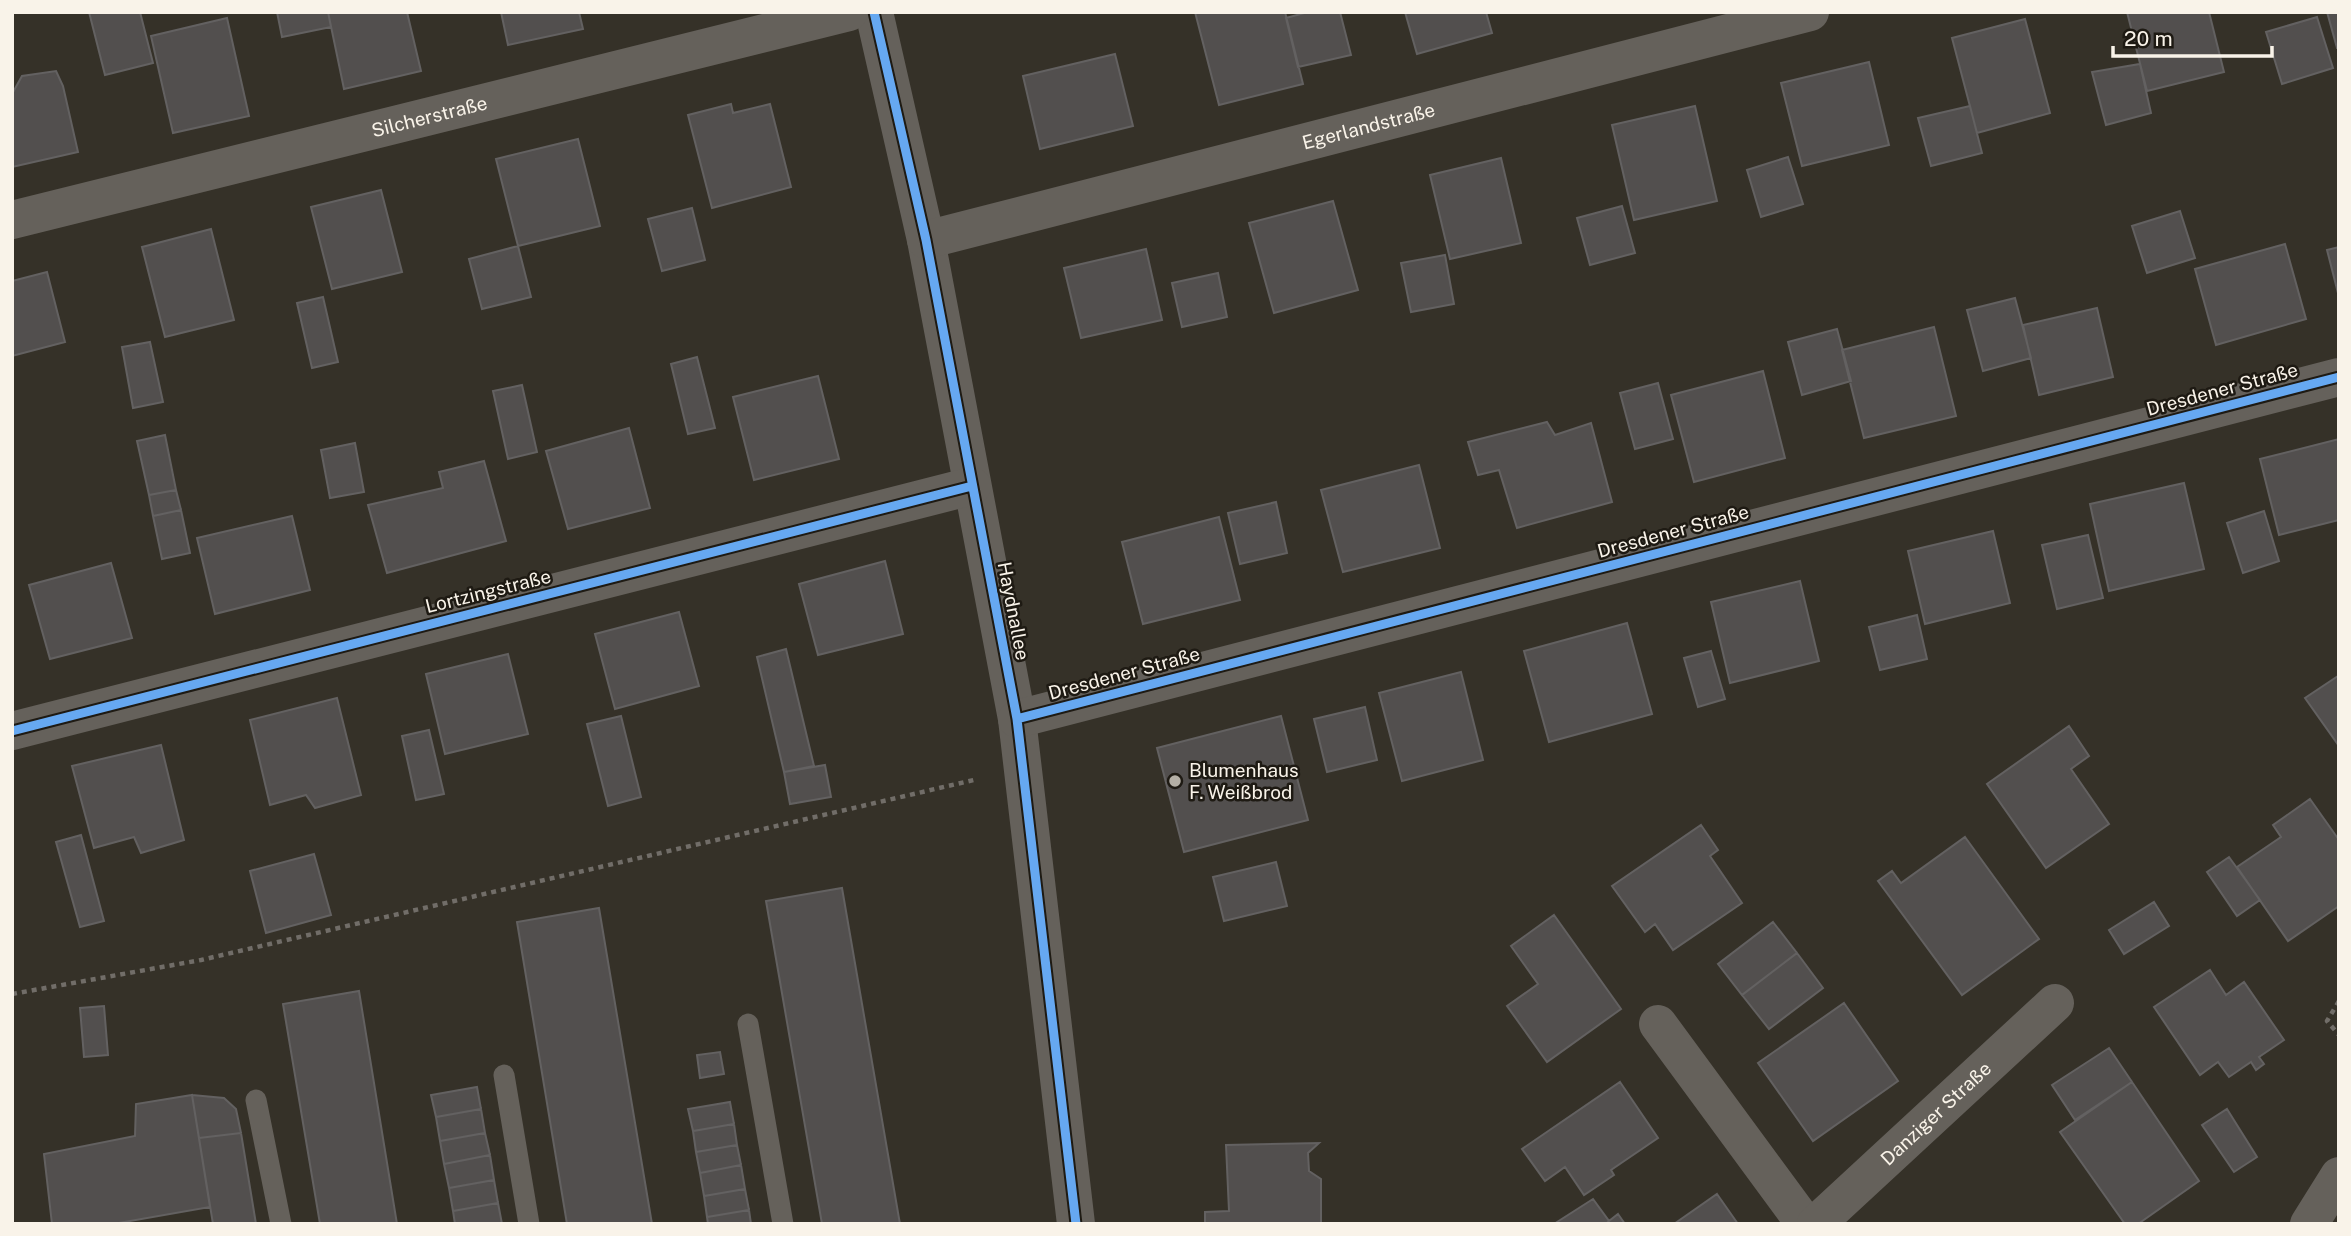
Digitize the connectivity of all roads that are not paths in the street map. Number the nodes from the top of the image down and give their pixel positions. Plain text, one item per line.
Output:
1 (849, 12) edge
2 (874, 12) edge
3 (1810, 12) edge
4 (12, 220) edge
5 (926, 240) junction
6 (2339, 377) edge
7 (972, 486) junction
8 (1017, 719) junction
9 (12, 731) edge
10 (2055, 1003) dead end
11 (748, 1024) dead end
12 (1658, 1024) dead end
13 (504, 1075) dead end
14 (256, 1100) dead end
15 (2336, 1189) edge
16 (281, 1224) edge
17 (529, 1224) edge
18 (783, 1224) edge
19 (1076, 1224) edge
20 (1805, 1224) edge
21 (1816, 1224) edge
22 (2309, 1224) edge

1 - 4 street, Silcherstraße
2 - 5 street, Haydnallee
3 - 5 street, Egerlandstraße
5 - 7 street, Haydnallee
6 - 8 street, Dresdener Straße
7 - 8 street, Haydnallee
7 - 9 street, Lortzingstraße
8 - 19 street, Haydnallee
10 - 21 street, Danziger Straße
11 - 18 lane
12 - 20 street
13 - 17 lane
14 - 16 lane
15 - 22 street

